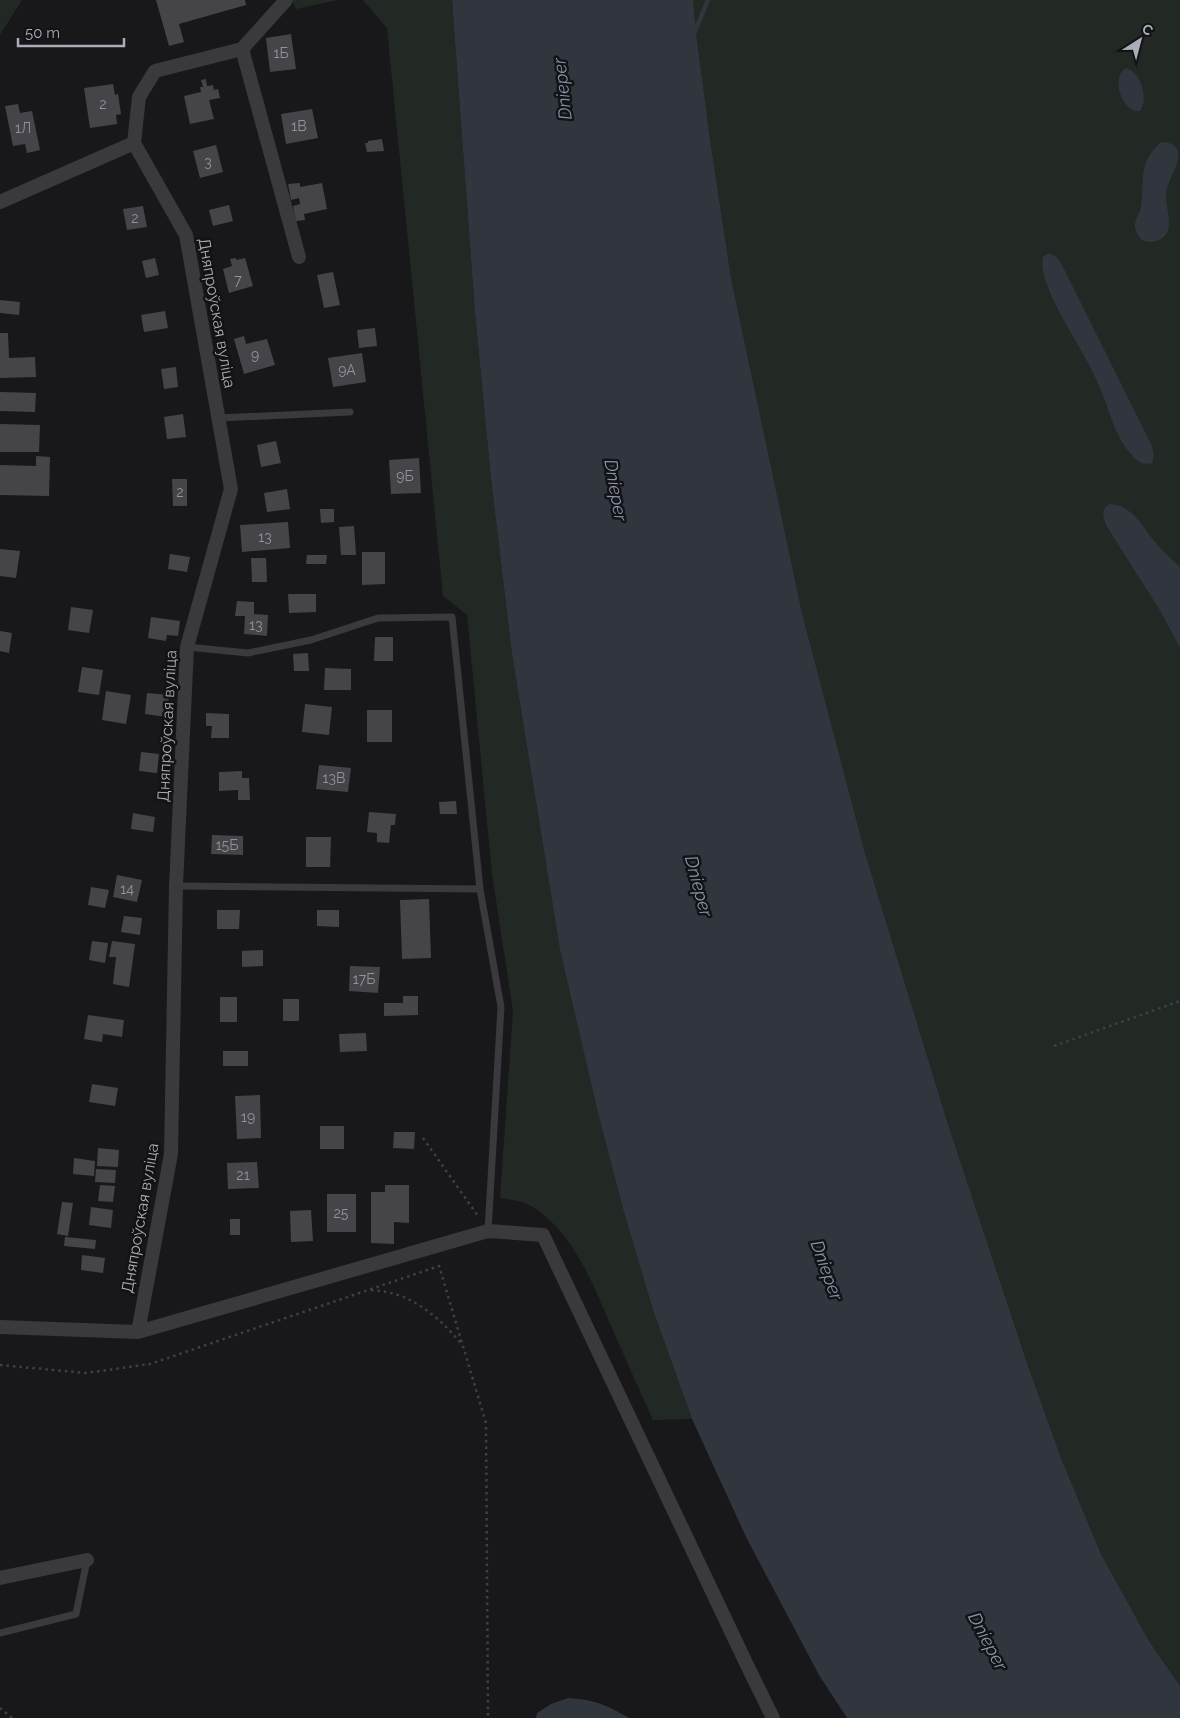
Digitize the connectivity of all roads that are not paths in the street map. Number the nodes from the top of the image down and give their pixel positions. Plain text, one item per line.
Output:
1 (286, 0) edge
2 (242, 48) junction
3 (134, 144) junction
4 (0, 202) edge
5 (299, 257) dead end
6 (350, 412) dead end
7 (219, 418) junction
8 (188, 647) junction
9 (176, 886) junction
10 (480, 889) junction
11 (488, 1231) junction
12 (0, 1327) edge
13 (138, 1332) junction
14 (87, 1560) joint
15 (0, 1578) edge
16 (0, 1633) edge
17 (774, 1718) edge

1 - 2 street
2 - 3 street
2 - 5 street
3 - 4 street
3 - 7 street, Дняпроўская вуліца
6 - 7 lane
7 - 8 street, Дняпроўская вуліца
8 - 9 street, Дняпроўская вуліца
8 - 10 lane
9 - 10 lane
9 - 13 street, Дняпроўская вуліца
10 - 11 lane
11 - 13 street
11 - 17 street
12 - 13 street
14 - 15 street
14 - 16 lane

